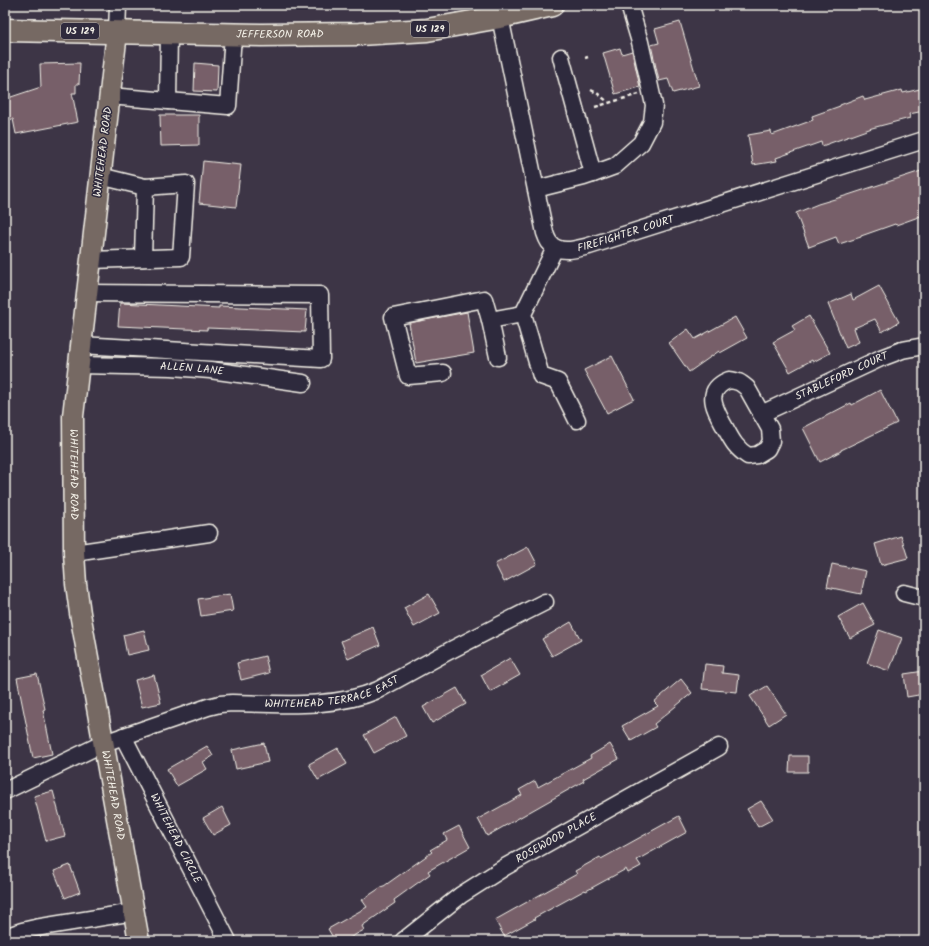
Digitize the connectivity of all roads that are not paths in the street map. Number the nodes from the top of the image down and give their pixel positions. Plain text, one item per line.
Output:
1 (118, 5) edge
2 (552, 5) edge
3 (629, 5) edge
4 (500, 17) junction
5 (5, 30) edge
6 (117, 32) junction
7 (169, 33) junction
8 (233, 35) junction
9 (561, 57) dead end
10 (110, 96) junction
11 (168, 101) junction
12 (924, 140) edge
13 (593, 174) junction
14 (100, 176) junction
15 (145, 187) junction
16 (536, 188) junction
17 (556, 248) junction
18 (143, 258) junction
19 (91, 260) junction
20 (87, 293) junction
21 (523, 314) junction
22 (490, 320) junction
23 (82, 345) junction
24 (924, 346) edge
25 (498, 357) dead end
26 (79, 364) junction
27 (443, 372) dead end
28 (303, 383) dead end
29 (761, 414) junction
30 (577, 420) dead end
31 (209, 533) dead end
32 (74, 553) junction
33 (904, 593) dead end
34 (924, 598) edge
35 (545, 602) dead end
36 (123, 736) junction
37 (104, 743) junction
38 (718, 747) dead end
39 (5, 791) edge
40 (134, 912) junction
41 (5, 937) edge
42 (139, 941) edge
43 (228, 941) edge
44 (403, 941) edge

1 - 6 street, WHITEHEAD ROAD
2 - 4 highway, JEFFERSON ROAD / US 129
3 - 13 street
4 - 8 highway, JEFFERSON ROAD / US 129
4 - 16 street
5 - 6 highway, JEFFERSON ROAD / US 129
6 - 7 highway, JEFFERSON ROAD / US 129
6 - 10 main road, WHITEHEAD ROAD
7 - 8 highway, JEFFERSON ROAD / US 129
7 - 11 street
8 - 11 street
9 - 13 street
10 - 11 street
10 - 14 main road, WHITEHEAD ROAD
12 - 17 street, FIREFIGHTER COURT
13 - 16 street
14 - 15 street
14 - 19 main road, WHITEHEAD ROAD
15 - 18 street
15 - 18 street
16 - 17 street
17 - 21 street
18 - 19 street
19 - 20 main road, WHITEHEAD ROAD
20 - 23 main road, WHITEHEAD ROAD
20 - 23 street
21 - 22 street
21 - 30 street
22 - 25 street
22 - 27 street
23 - 26 main road, WHITEHEAD ROAD
24 - 29 street, STABLEFORD COURT
26 - 28 street, ALLEN LANE
26 - 32 main road, WHITEHEAD ROAD
29 - 29 street
31 - 32 street
32 - 37 main road, WHITEHEAD ROAD
33 - 34 street
35 - 36 street, WHITEHEAD TERRACE EAST
36 - 37 street, WHITEHEAD TERRACE EAST
36 - 43 street, WHITEHEAD CIRCLE
37 - 39 street, WHITEHEAD TERRACE EAST
37 - 40 main road, WHITEHEAD ROAD
38 - 44 street, ROSEWOOD PLACE
40 - 41 street
40 - 42 main road, WHITEHEAD ROAD

